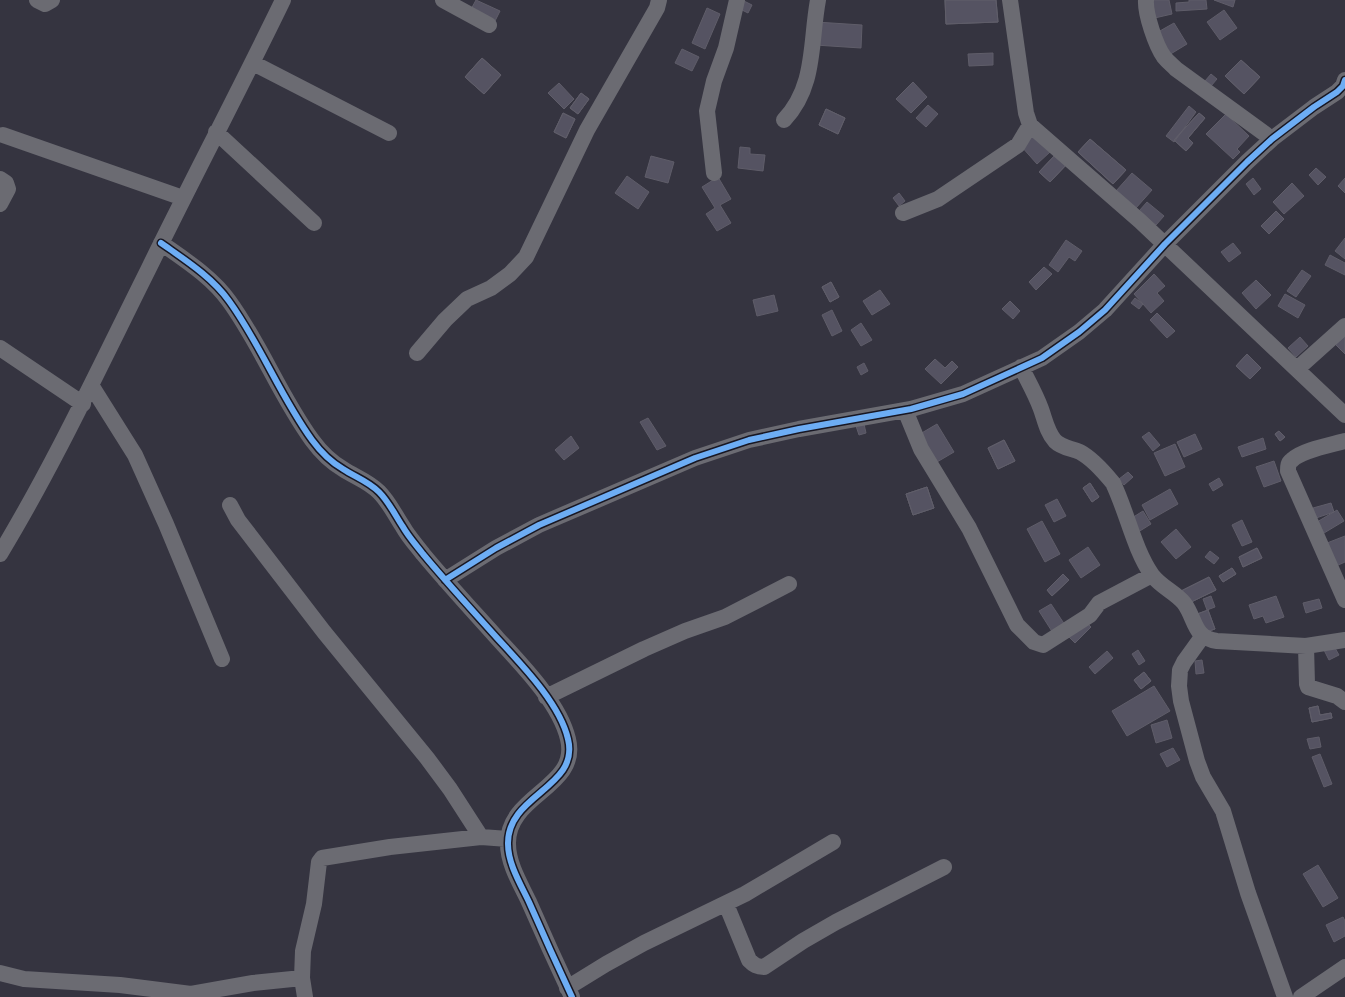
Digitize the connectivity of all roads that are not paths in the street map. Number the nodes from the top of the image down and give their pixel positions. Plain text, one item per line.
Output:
1 (37, 0) edge
2 (52, 0) edge
3 (283, 0) edge
4 (443, 0) edge
5 (659, 0) edge
6 (737, 0) edge
7 (818, 0) edge
8 (1010, 0) edge
9 (1146, 0) edge
10 (489, 25) dead end
11 (252, 63) junction
12 (1345, 80) edge
13 (784, 120) dead end
14 (1030, 125) junction
15 (216, 132) junction
16 (389, 132) dead end
17 (3, 135) dead end
18 (1272, 139) junction
19 (714, 173) dead end
20 (0, 179) edge
21 (183, 198) junction
22 (0, 204) edge
23 (903, 213) dead end
24 (314, 223) dead end
25 (161, 243) junction
26 (1165, 244) junction
27 (1345, 326) edge
28 (0, 348) edge
29 (417, 353) dead end
30 (1021, 367) junction
31 (1297, 370) junction
32 (91, 385) junction
33 (83, 404) junction
34 (905, 410) junction
35 (1345, 415) edge
36 (1345, 441) edge
37 (230, 505) dead end
38 (0, 554) edge
39 (1152, 575) junction
40 (445, 580) junction
41 (789, 584) dead end
42 (1345, 600) edge
43 (1202, 637) junction
44 (1345, 640) edge
45 (1306, 646) junction
46 (222, 659) dead end
47 (546, 698) junction
48 (1345, 702) edge
49 (481, 837) junction
50 (508, 839) junction
51 (833, 842) dead end
52 (944, 868) dead end
53 (726, 904) junction
54 (1345, 967) edge
55 (0, 973) edge
56 (302, 978) junction
57 (119, 991) edge
58 (1322, 991) edge
59 (570, 992) edge
60 (305, 997) edge
61 (1285, 997) edge
62 (1301, 997) edge

1 - 2 street
3 - 11 street
4 - 10 street
5 - 29 street
6 - 19 street
7 - 13 street
8 - 14 street
9 - 18 street
11 - 15 street
11 - 16 street
12 - 18 street
14 - 23 street
14 - 26 street
15 - 21 street
15 - 24 street
17 - 21 street
18 - 26 street
20 - 22 street
21 - 25 street
25 - 32 street
25 - 40 street
26 - 30 street
26 - 31 street
27 - 31 street
28 - 33 street
30 - 34 street
30 - 39 street
31 - 35 street
32 - 33 street
32 - 46 street
33 - 38 street
34 - 39 street
34 - 40 street
36 - 42 street
37 - 49 street
39 - 43 street
40 - 47 street
41 - 47 street
43 - 45 street
43 - 61 street
44 - 45 street
45 - 48 street
47 - 50 street
49 - 50 street
49 - 56 street
50 - 59 street
51 - 53 street
52 - 53 street
53 - 59 street
54 - 58 street
55 - 57 street
56 - 57 street
56 - 60 street
58 - 62 street

